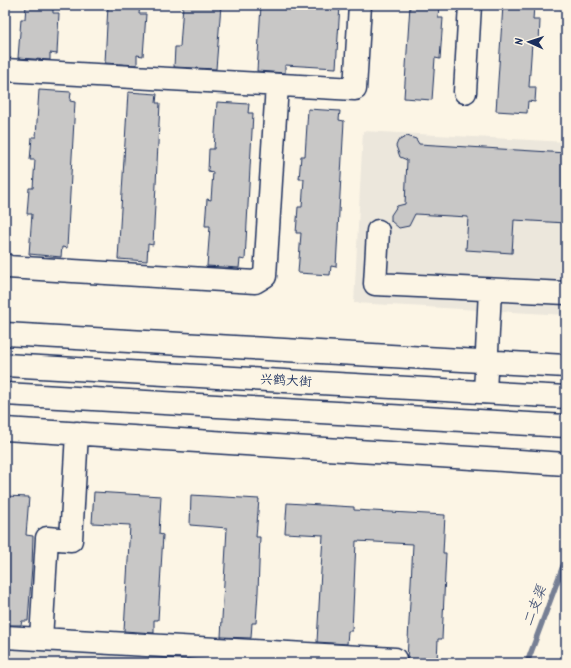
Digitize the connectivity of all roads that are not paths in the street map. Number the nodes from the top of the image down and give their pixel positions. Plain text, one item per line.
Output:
1 (360, 5) edge
2 (470, 5) edge
3 (5, 70) edge
4 (277, 85) junction
5 (465, 92) dead end
6 (378, 231) dead end
7 (5, 265) edge
8 (490, 290) junction
9 (566, 293) edge
10 (5, 334) edge
11 (487, 361) junction
12 (5, 365) edge
13 (566, 366) edge
14 (485, 392) junction
15 (5, 394) edge
16 (566, 397) edge
17 (566, 426) edge
18 (5, 429) edge
19 (77, 433) junction
20 (566, 464) edge
21 (5, 637) edge
22 (41, 639) junction
23 (395, 659) dead end

1 - 4 street
2 - 5 street
3 - 4 street
4 - 7 street
6 - 8 street
8 - 9 street
8 - 11 street
10 - 11 street
11 - 13 street
11 - 14 street
12 - 14 street, 兴鹤大街
14 - 16 street, 兴鹤大街
15 - 17 street
18 - 19 street
19 - 20 street
19 - 22 street
21 - 22 street
22 - 23 street

